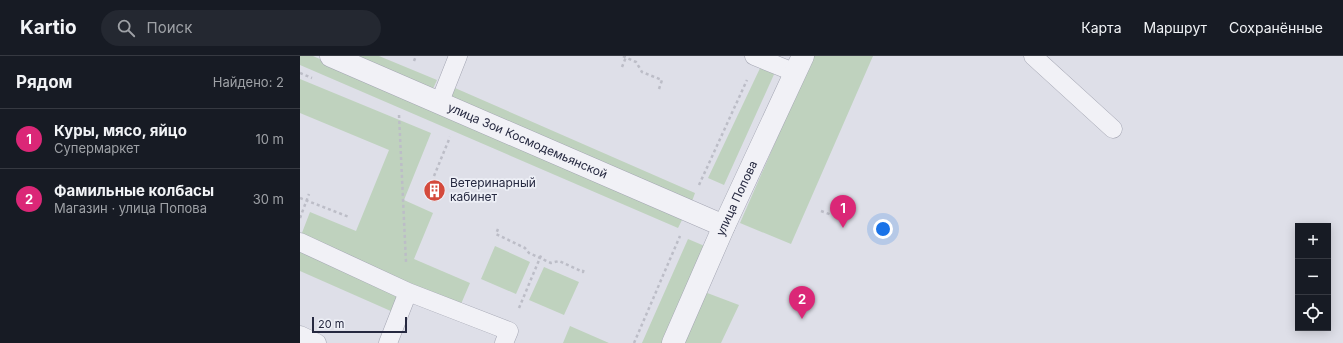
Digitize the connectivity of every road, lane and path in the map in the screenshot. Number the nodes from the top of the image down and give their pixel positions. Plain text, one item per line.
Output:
1 (331, 56) edge
2 (458, 56) edge
3 (1033, 56) edge
4 (624, 57) edge
5 (756, 57) edge
6 (800, 64) edge
7 (622, 67) dead end
8 (300, 73) edge
9 (314, 79) dead end
10 (659, 89) dead end
11 (439, 104) junction
12 (392, 112) dead end
13 (399, 115) junction
14 (407, 118) dead end
15 (1113, 129) dead end
16 (457, 140) dead end
17 (434, 176) dead end
18 (692, 182) dead end
19 (309, 194) dead end
20 (300, 198) edge
21 (307, 201) junction
22 (821, 211) dead end
23 (832, 215) dead end
24 (300, 218) edge
25 (350, 218) dead end
26 (724, 226) junction
27 (498, 229) dead end
28 (673, 233) dead end
29 (300, 242) edge
30 (542, 253) dead end
31 (540, 258) junction
32 (584, 268) dead end
33 (408, 292) junction
34 (300, 335) edge
35 (507, 337) edge
36 (317, 343) edge
37 (388, 343) edge
38 (634, 343) edge
39 (673, 343) edge

1 - 11 street, улица Зои Космодемьянской
2 - 11 lane
3 - 15 lane
4 - 7 path
4 - 10 path
5 - 6 lane
5 - 18 path
6 - 26 street, улица Попова
8 - 9 path
11 - 26 street, улица Зои Космодемьянской
12 - 13 path
13 - 14 path
13 - 33 path
16 - 17 path
19 - 21 path
20 - 21 path
21 - 24 path
21 - 25 path
22 - 23 path
26 - 39 street, улица Попова
27 - 31 path
28 - 38 path
29 - 33 lane
30 - 31 path
31 - 32 path
31 - 35 path
33 - 35 lane
33 - 37 lane
34 - 36 lane

